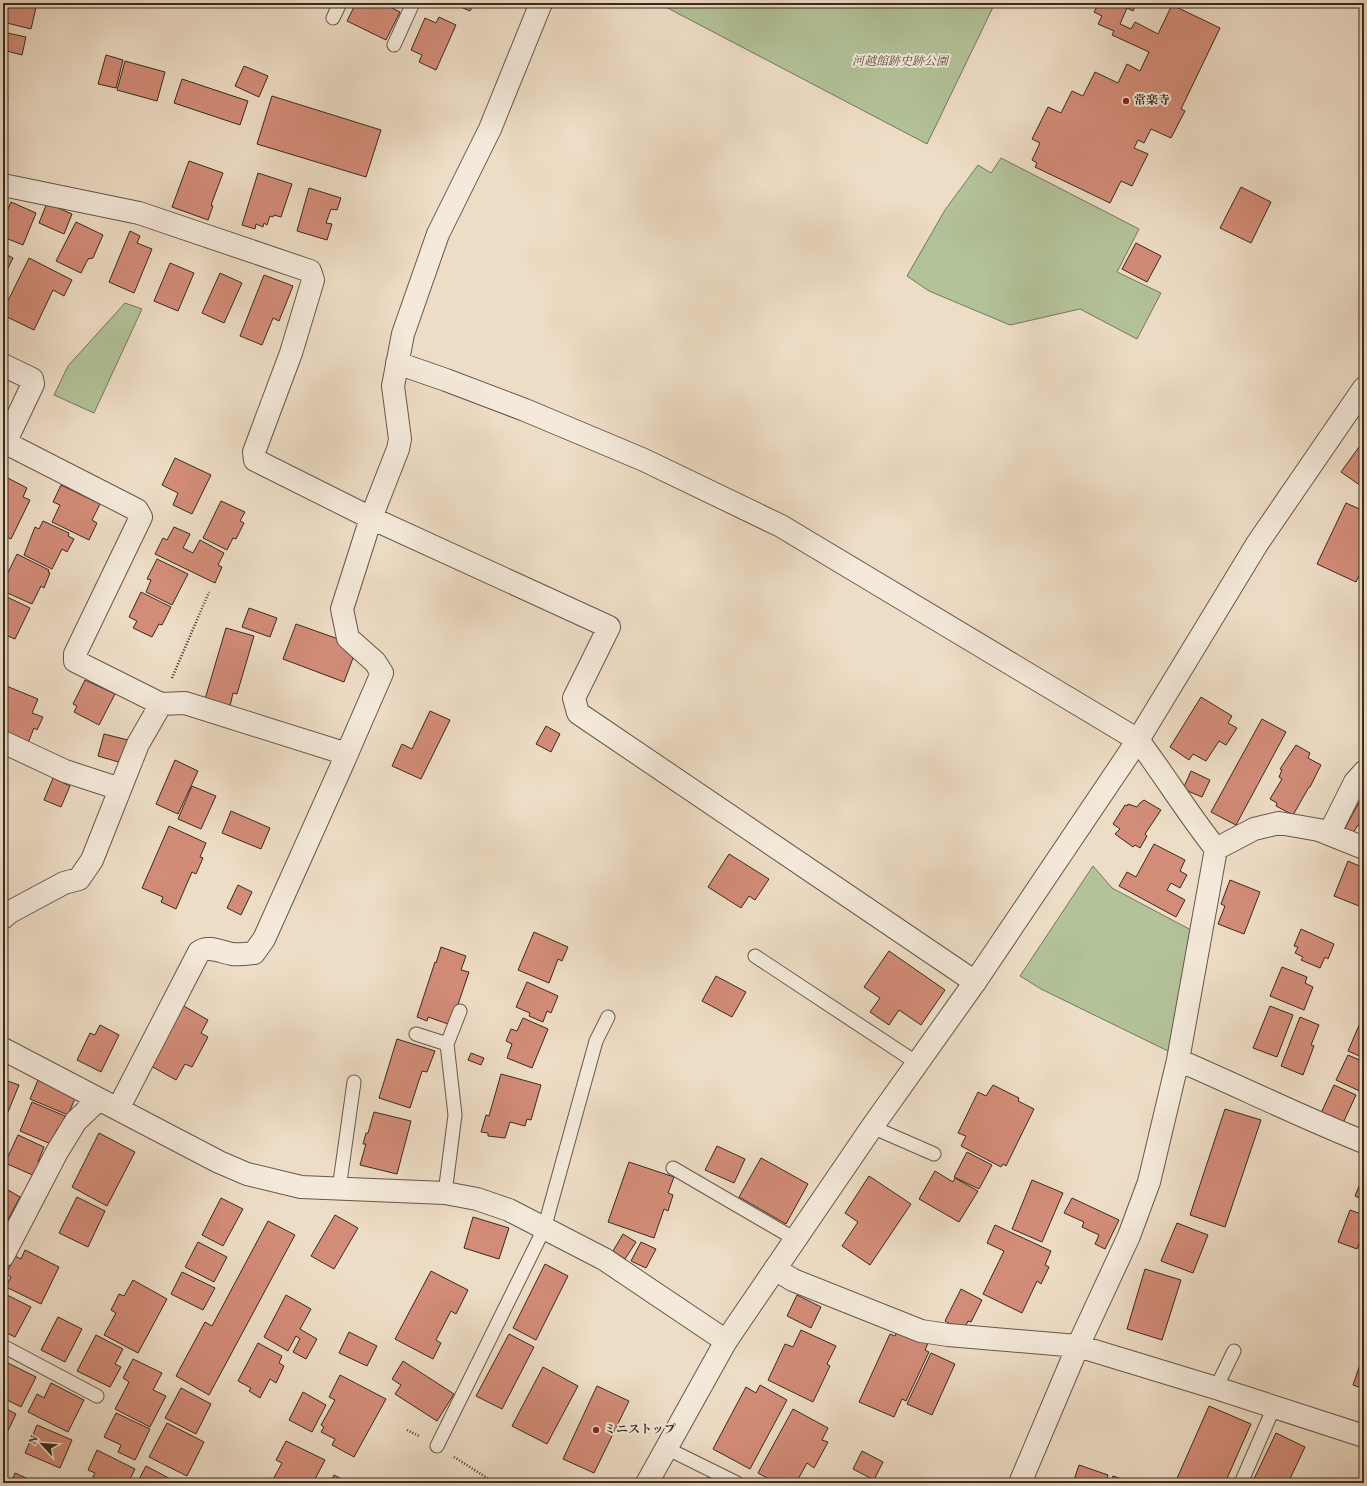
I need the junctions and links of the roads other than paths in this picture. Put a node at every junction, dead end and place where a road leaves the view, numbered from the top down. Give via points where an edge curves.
1 (340, 3) edge
2 (413, 3) edge
3 (541, 3) edge
4 (333, 18) dead end
5 (394, 45) dead end
6 (3, 185) edge
7 (397, 363) junction
8 (3, 366) edge
9 (1364, 388) edge
10 (4, 445) edge
11 (371, 518) junction
12 (161, 704) junction
13 (1138, 740) junction
14 (3, 742) edge
15 (347, 754) junction
16 (1364, 772) edge
17 (120, 789) junction
18 (1329, 834) junction
19 (1364, 848) edge
20 (1216, 849) junction
21 (3, 918) edge
22 (755, 956) dead end
23 (975, 982) junction
24 (460, 1011) dead end
25 (608, 1017) dead end
26 (416, 1034) dead end
27 (446, 1044) junction
28 (3, 1049) edge
29 (1178, 1060) junction
30 (917, 1063) junction
31 (354, 1082) dead end
32 (109, 1104) junction
33 (872, 1126) junction
34 (1364, 1142) edge
35 (934, 1154) dead end
36 (673, 1168) dead end
37 (339, 1190) junction
38 (445, 1193) junction
39 (544, 1229) junction
40 (795, 1239) junction
41 (3, 1256) edge
42 (775, 1269) junction
43 (726, 1341) junction
44 (3, 1346) edge
45 (1078, 1346) junction
46 (1234, 1351) dead end
47 (1216, 1388) junction
48 (97, 1396) dead end
49 (1274, 1407) junction
50 (1364, 1436) edge
51 (437, 1446) dead end
52 (666, 1448) junction
53 (647, 1483) edge
54 (737, 1483) edge
55 (1020, 1483) edge
56 (1241, 1483) edge

1 - 4 lane
2 - 5 lane
3 - 7 street via 490,130 438,234 403,334
6 - 11 street via 139,213 310,271 313,280 311,287 291,353 254,452 255,460
7 - 11 street via 393,386 400,439
7 - 13 street via 525,410 644,460 781,526
8 - 10 street via 32,379 33,384
9 - 13 street via 1257,544
10 - 12 street via 137,510 141,517 75,654 75,661
11 - 15 street via 342,609 348,638 375,662 382,673
11 - 23 street via 609,627 574,698 578,713
12 - 15 street via 185,703
12 - 17 street via 138,744
13 - 20 street
13 - 23 street
14 - 17 street via 65,771
15 - 32 street via 264,939 254,953 249,954 232,954 209,948 198,952
16 - 18 street via 1355,782
17 - 21 street via 92,860 79,879 64,883
18 - 19 street
18 - 20 street via 1279,823 1254,829
20 - 29 street
22 - 30 lane
23 - 30 street
24 - 27 lane
25 - 39 lane via 596,1041
26 - 27 lane
27 - 38 lane via 455,1115
28 - 32 street
29 - 34 street via 1310,1121
29 - 45 street via 1149,1182 1129,1236
30 - 33 street
31 - 37 lane
32 - 37 street via 247,1174 301,1188
32 - 41 street via 76,1121
33 - 35 lane
33 - 40 street
36 - 40 lane
37 - 38 street
38 - 39 street via 477,1199 509,1210
39 - 43 street via 604,1259
39 - 51 lane
40 - 42 street
42 - 43 street
42 - 45 street via 793,1280 921,1331
43 - 52 street
44 - 48 lane
45 - 47 street
45 - 55 street
46 - 47 lane
47 - 49 street
49 - 50 street
49 - 56 lane
52 - 53 street
52 - 54 lane

